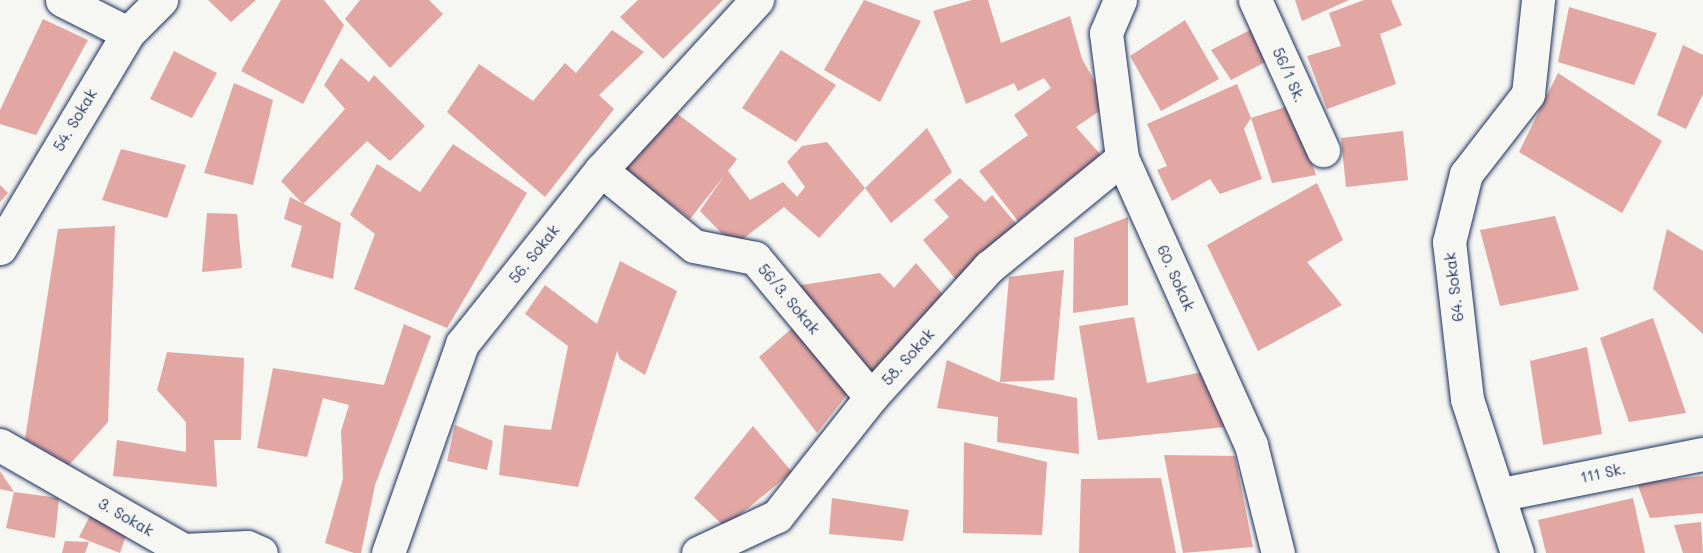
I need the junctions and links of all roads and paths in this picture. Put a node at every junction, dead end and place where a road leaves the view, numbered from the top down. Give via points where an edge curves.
1 (62, 0) edge
2 (161, 0) edge
3 (757, 0) edge
4 (1120, 0) edge
5 (1255, 0) edge
6 (1538, 0) edge
7 (129, 33) junction
8 (1323, 150) dead end
9 (1122, 158) junction
10 (601, 170) junction
11 (0, 248) edge
12 (871, 397) junction
13 (0, 445) edge
14 (1703, 454) edge
15 (1502, 494) junction
16 (181, 551) edge
17 (261, 553) edge
18 (388, 553) edge
19 (698, 553) edge
20 (1278, 553) edge
21 (1517, 553) edge

1 - 7 street
2 - 7 street, 54. Sokak
3 - 10 street, 56. Sokak
4 - 9 street, 60. Sokak via 1106,33
5 - 8 street, 56/1 Sk.
6 - 15 street, 64. Sokak via 1528,94 1466,174 1449,242 1467,399
7 - 11 street, 54. Sokak
9 - 12 street, 58. Sokak via 989,267
9 - 20 street, 60. Sokak via 1251,445
10 - 12 street, 56/3. Sokak via 694,246 756,258
10 - 18 street, 56. Sokak via 462,344
12 - 19 street, 58. Sokak via 777,516
13 - 16 street, 3. Sokak
14 - 15 street, 111 Sk.
15 - 21 street, 64. Sokak
16 - 17 street, 3. Sokak via 247,547

